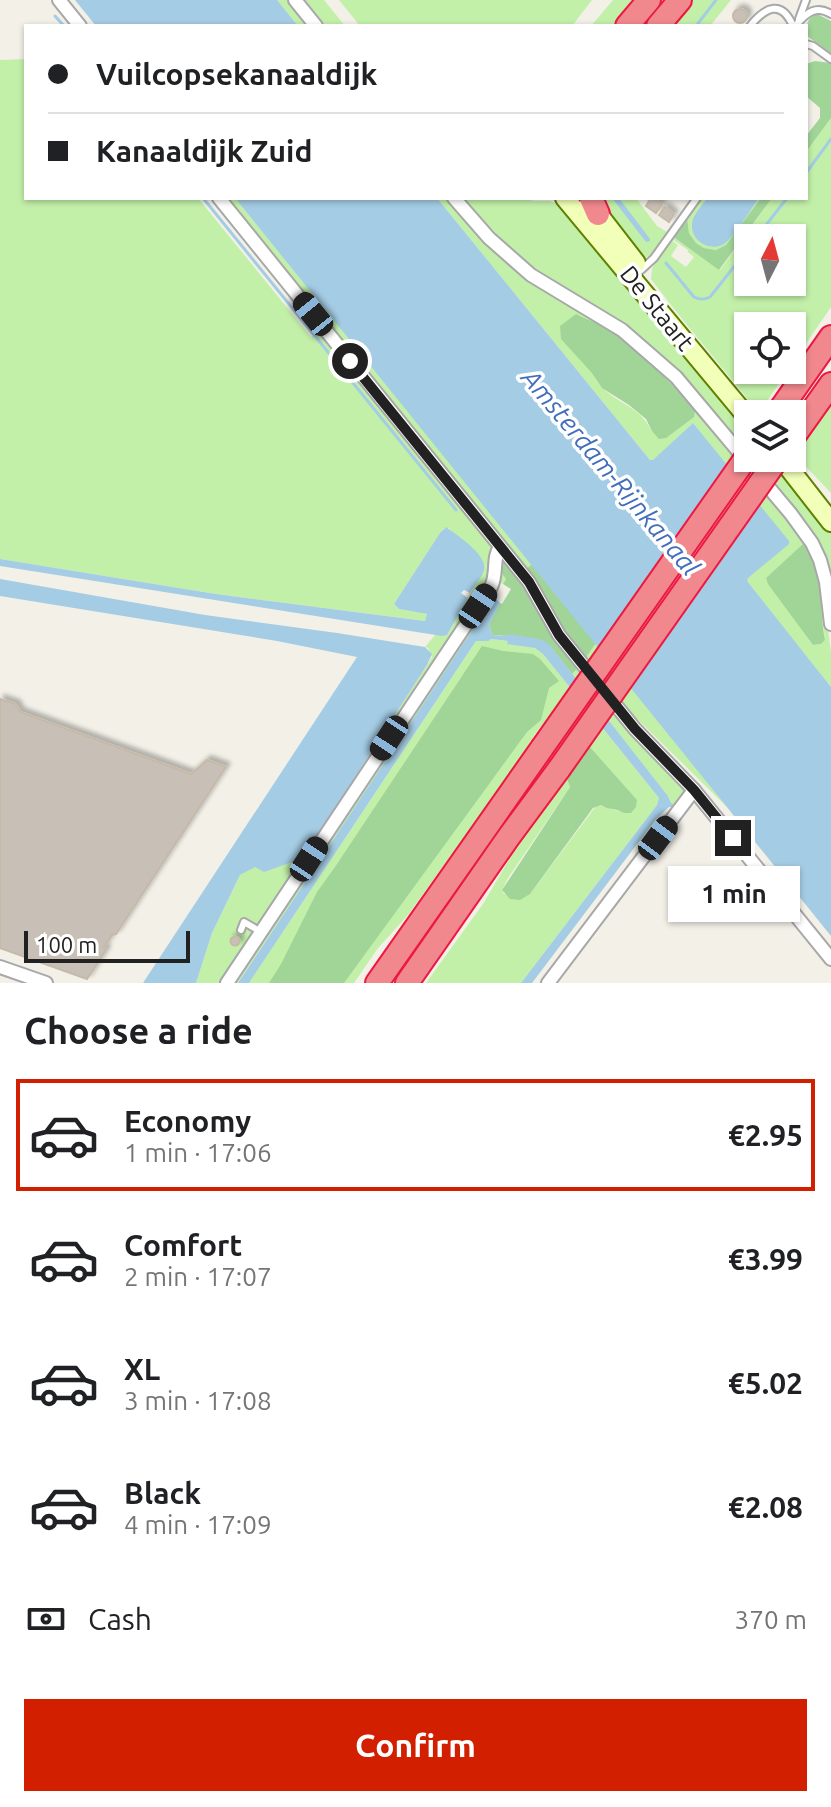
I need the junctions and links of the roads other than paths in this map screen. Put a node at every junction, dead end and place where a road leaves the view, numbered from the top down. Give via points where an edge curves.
1 (59, 0) edge
2 (295, 0) edge
3 (649, 0) edge
4 (680, 0) edge
5 (806, 0) edge
6 (831, 14) edge
7 (78, 24) edge
8 (314, 24) edge
9 (629, 24) edge
10 (660, 24) edge
11 (752, 24) edge
12 (795, 24) edge
13 (796, 24) edge
14 (797, 24) edge
15 (808, 45) edge
16 (831, 59) edge
17 (221, 200) edge
18 (456, 200) edge
19 (567, 200) edge
20 (696, 200) edge
21 (590, 203) edge
22 (641, 270) junction
23 (831, 337) edge
24 (831, 384) edge
25 (745, 400) edge
26 (786, 400) edge
27 (734, 401) edge
28 (806, 419) edge
29 (736, 472) edge
30 (769, 472) edge
31 (794, 472) edge
32 (803, 472) edge
33 (824, 500) edge
34 (831, 514) edge
35 (831, 522) edge
36 (500, 547) junction
37 (831, 624) edge
38 (694, 790) junction
39 (241, 930) dead end
40 (261, 932) junction
41 (831, 959) edge
42 (0, 967) edge
43 (46, 983) edge
44 (227, 983) edge
45 (377, 983) edge
46 (407, 983) edge
47 (548, 983) edge

1 - 7 street
2 - 8 street
3 - 9 highway
4 - 10 highway
5 - 13 lane
6 - 14 lane via 811,11
11 - 12 lane via 763,9 776,4
15 - 16 lane
17 - 36 street
18 - 37 street via 531,275 622,330 685,387 812,543 826,582
19 - 27 main road, De Staart
20 - 22 lane
21 - 22 main road, De Staart
22 - 25 main road, De Staart
23 - 26 highway
24 - 28 highway
29 - 45 highway, bridge
30 - 46 highway, bridge
31 - 33 main road
32 - 33 main road
33 - 34 main road
33 - 35 main road via 823,514
36 - 38 street via 529,582 559,635 635,729
36 - 40 street via 491,587
38 - 41 street
38 - 47 street
39 - 40 lane via 244,922
40 - 44 street
42 - 43 street

